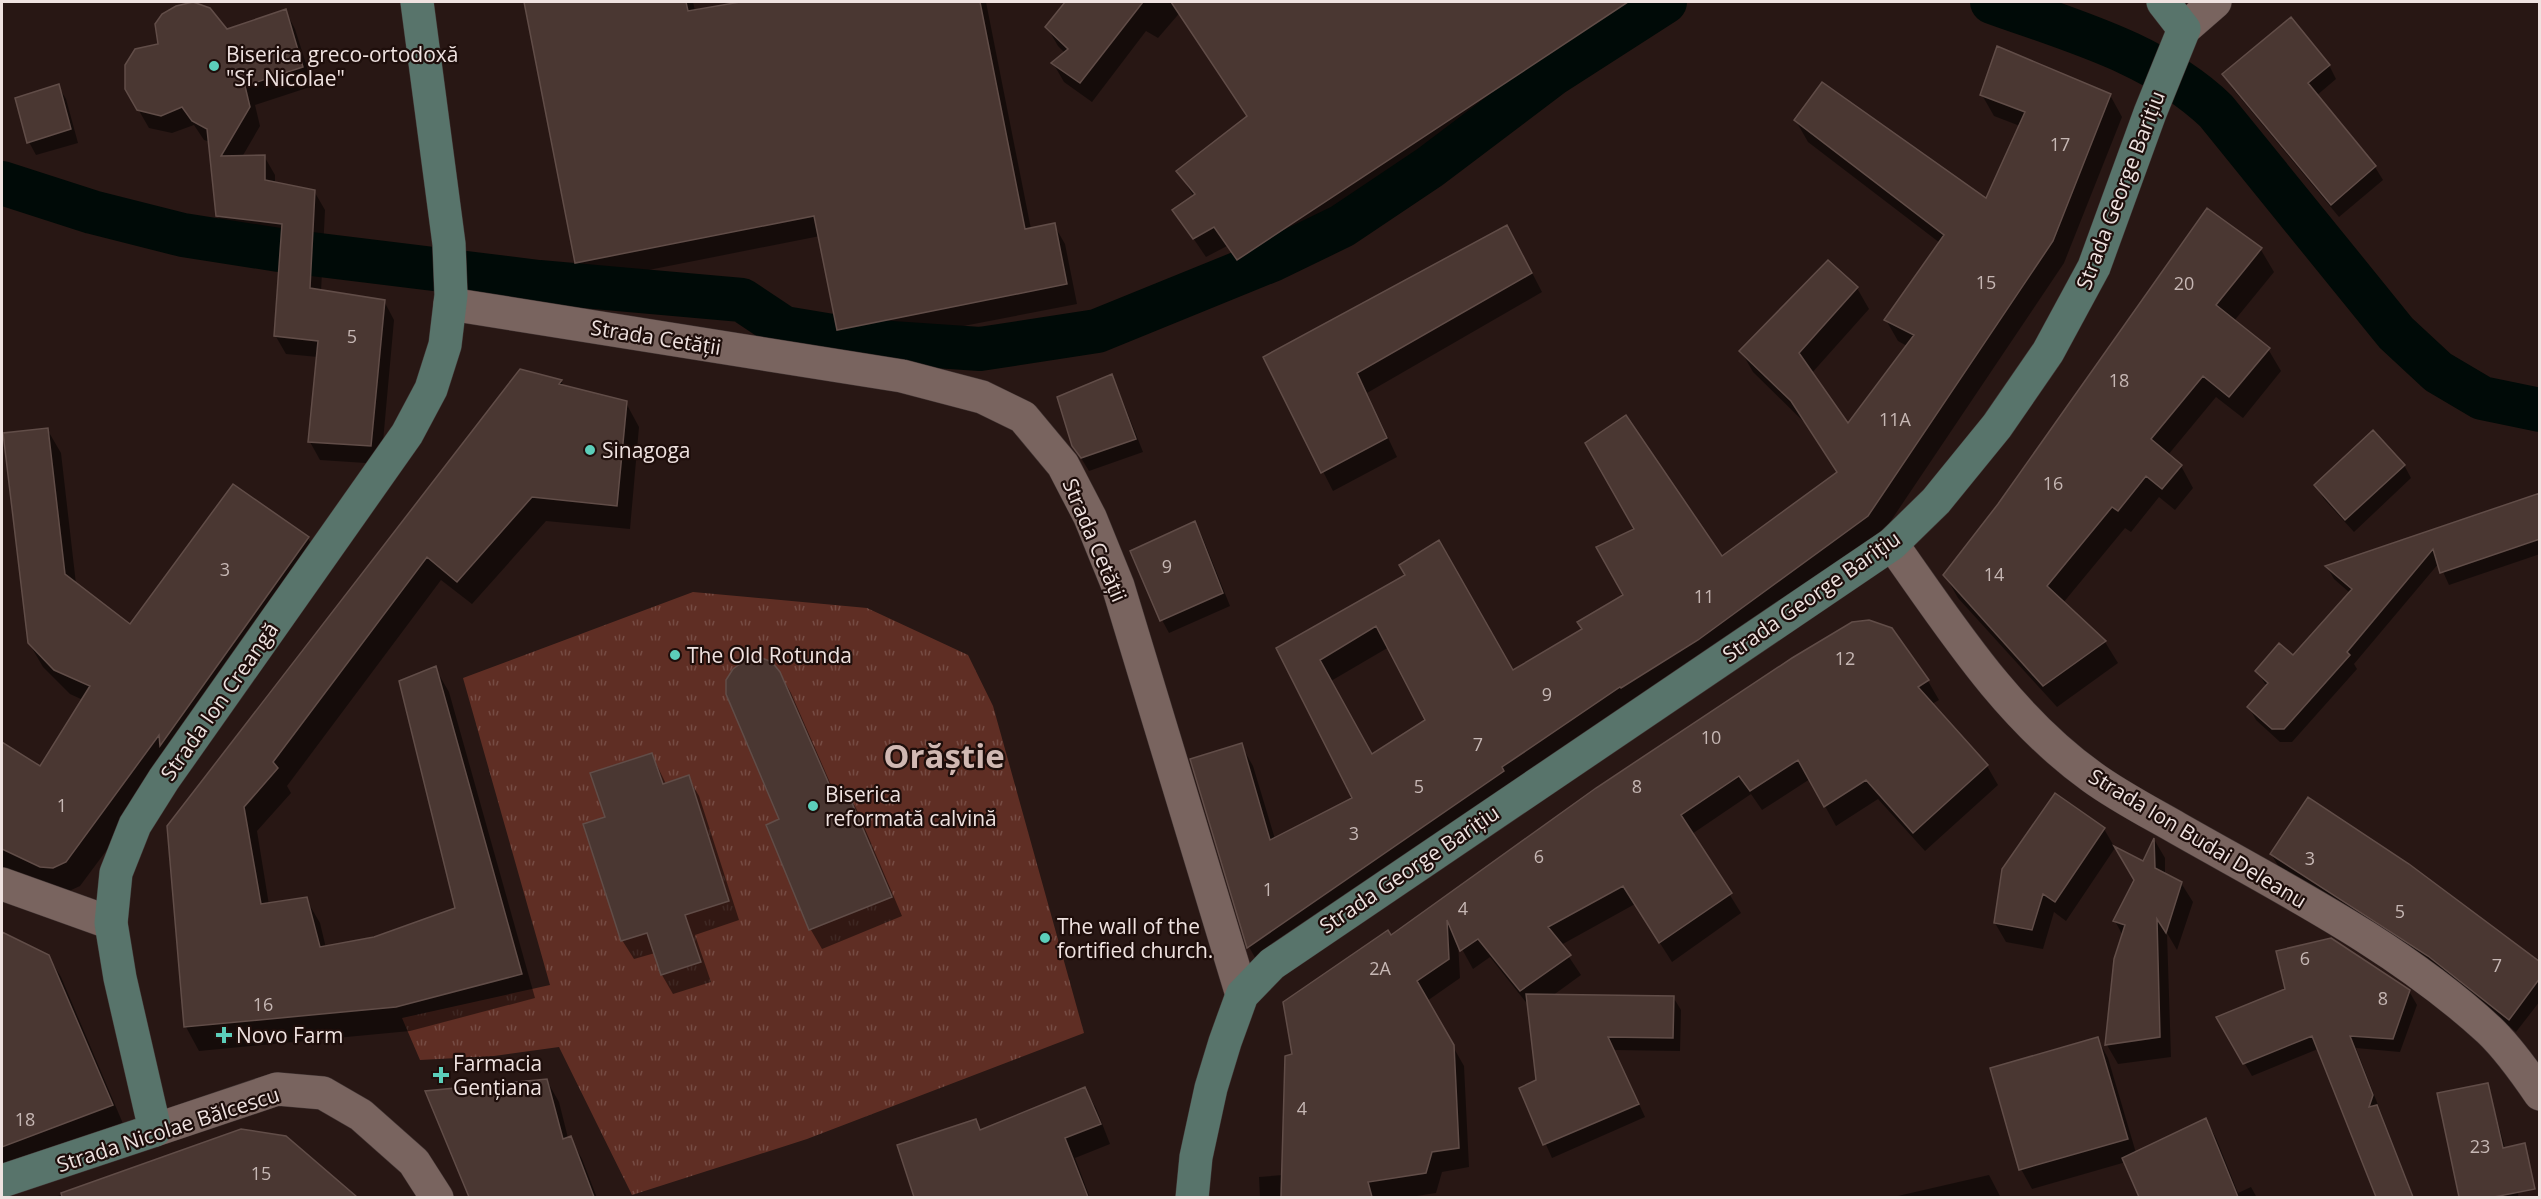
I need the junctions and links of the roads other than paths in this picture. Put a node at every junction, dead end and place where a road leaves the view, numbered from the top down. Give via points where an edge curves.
1 (417, 2) edge
2 (2163, 2) edge
3 (2215, 2) edge
4 (2184, 29) junction
5 (451, 300) junction
6 (1892, 544) junction
7 (2, 884) edge
8 (111, 923) junction
9 (1242, 995) junction
10 (2540, 1094) edge
11 (155, 1130) junction
12 (2, 1181) edge
13 (1187, 1196) edge
14 (437, 1197) edge

1 - 5 main road, Strada Ion Creangă via 449,244
2 - 4 main road
3 - 4 street
4 - 6 main road, Strada George Barițiu via 2094,267 2048,352 1997,426 1936,501
5 - 8 main road, Strada Ion Creangă via 445,345 430,389 406,434 135,825 116,873
5 - 9 street, Strada Cetății via 902,376 982,397 1023,417 1063,465 1090,517 1118,586
6 - 9 main road, Strada George Barițiu via 1299,943
6 - 10 street, Strada Ion Budai Deleanu via 1963,645 2008,701 2047,740 2091,777 2346,926 2435,986 2490,1031
7 - 8 street
8 - 11 main road, Strada Ion Creangă
9 - 13 main road via 1211,1088
11 - 12 main road, Strada Nicolae Bălcescu
11 - 14 street, Strada Nicolae Bălcescu via 277,1089 323,1093 361,1115 414,1161

